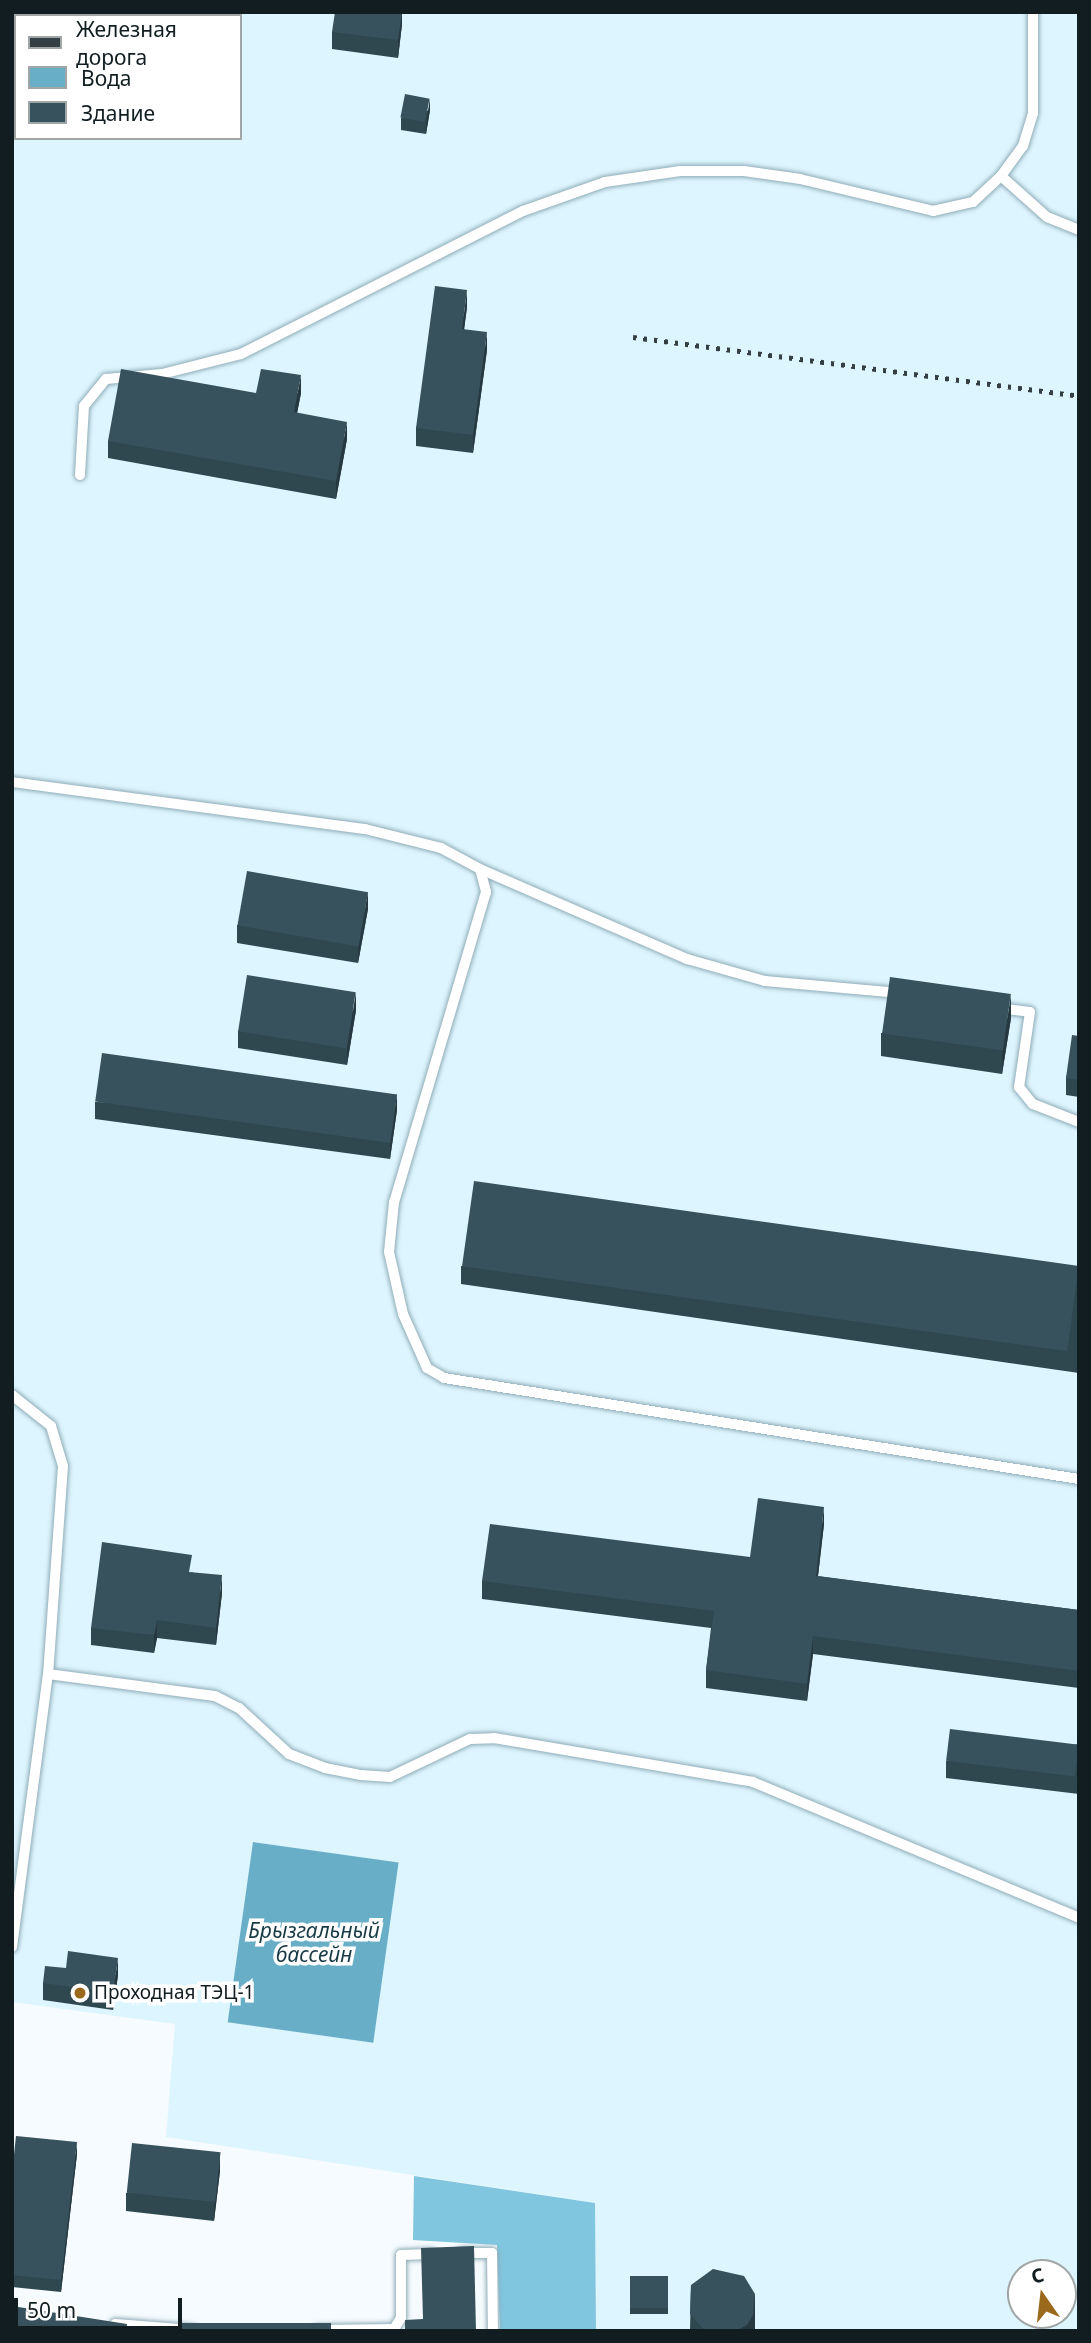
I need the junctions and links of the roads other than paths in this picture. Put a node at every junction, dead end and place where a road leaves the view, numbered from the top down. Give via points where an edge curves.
1 (1033, 12) edge
2 (1001, 176) junction
3 (1079, 230) edge
4 (80, 475) dead end
5 (12, 782) edge
6 (480, 869) junction
7 (915, 995) edge
8 (979, 1005) edge
9 (1079, 1122) edge
10 (12, 1395) edge
11 (1079, 1479) edge
12 (48, 1674) junction
13 (1079, 1918) edge
14 (12, 1947) edge
15 (453, 2253) edge
16 (440, 2254) edge
17 (102, 2322) edge
18 (154, 2330) edge
19 (207, 2330) edge
20 (299, 2330) edge
21 (365, 2330) edge
22 (493, 2331) edge

1 - 2 lane via 1033,113 1023,146
2 - 3 lane via 1047,217
2 - 4 lane via 973,202 933,211 800,179 744,171 680,171 605,182 523,211 241,354 162,374 106,379 84,406
5 - 6 lane via 365,829 441,848
6 - 7 lane via 687,959 765,981
6 - 11 lane via 486,892 483,904 394,1202 389,1252 403,1314 427,1368 444,1378
8 - 9 lane via 1030,1012 1019,1087 1033,1104
10 - 12 lane via 51,1426 63,1466
12 - 13 lane via 215,1696 239,1708 289,1754 361,1775 390,1777 470,1739 513,1739 753,1782
12 - 14 lane
15 - 22 lane via 492,2253
16 - 21 lane via 401,2255 401,2318 394,2329
17 - 18 lane
18 - 19 lane
20 - 21 lane

